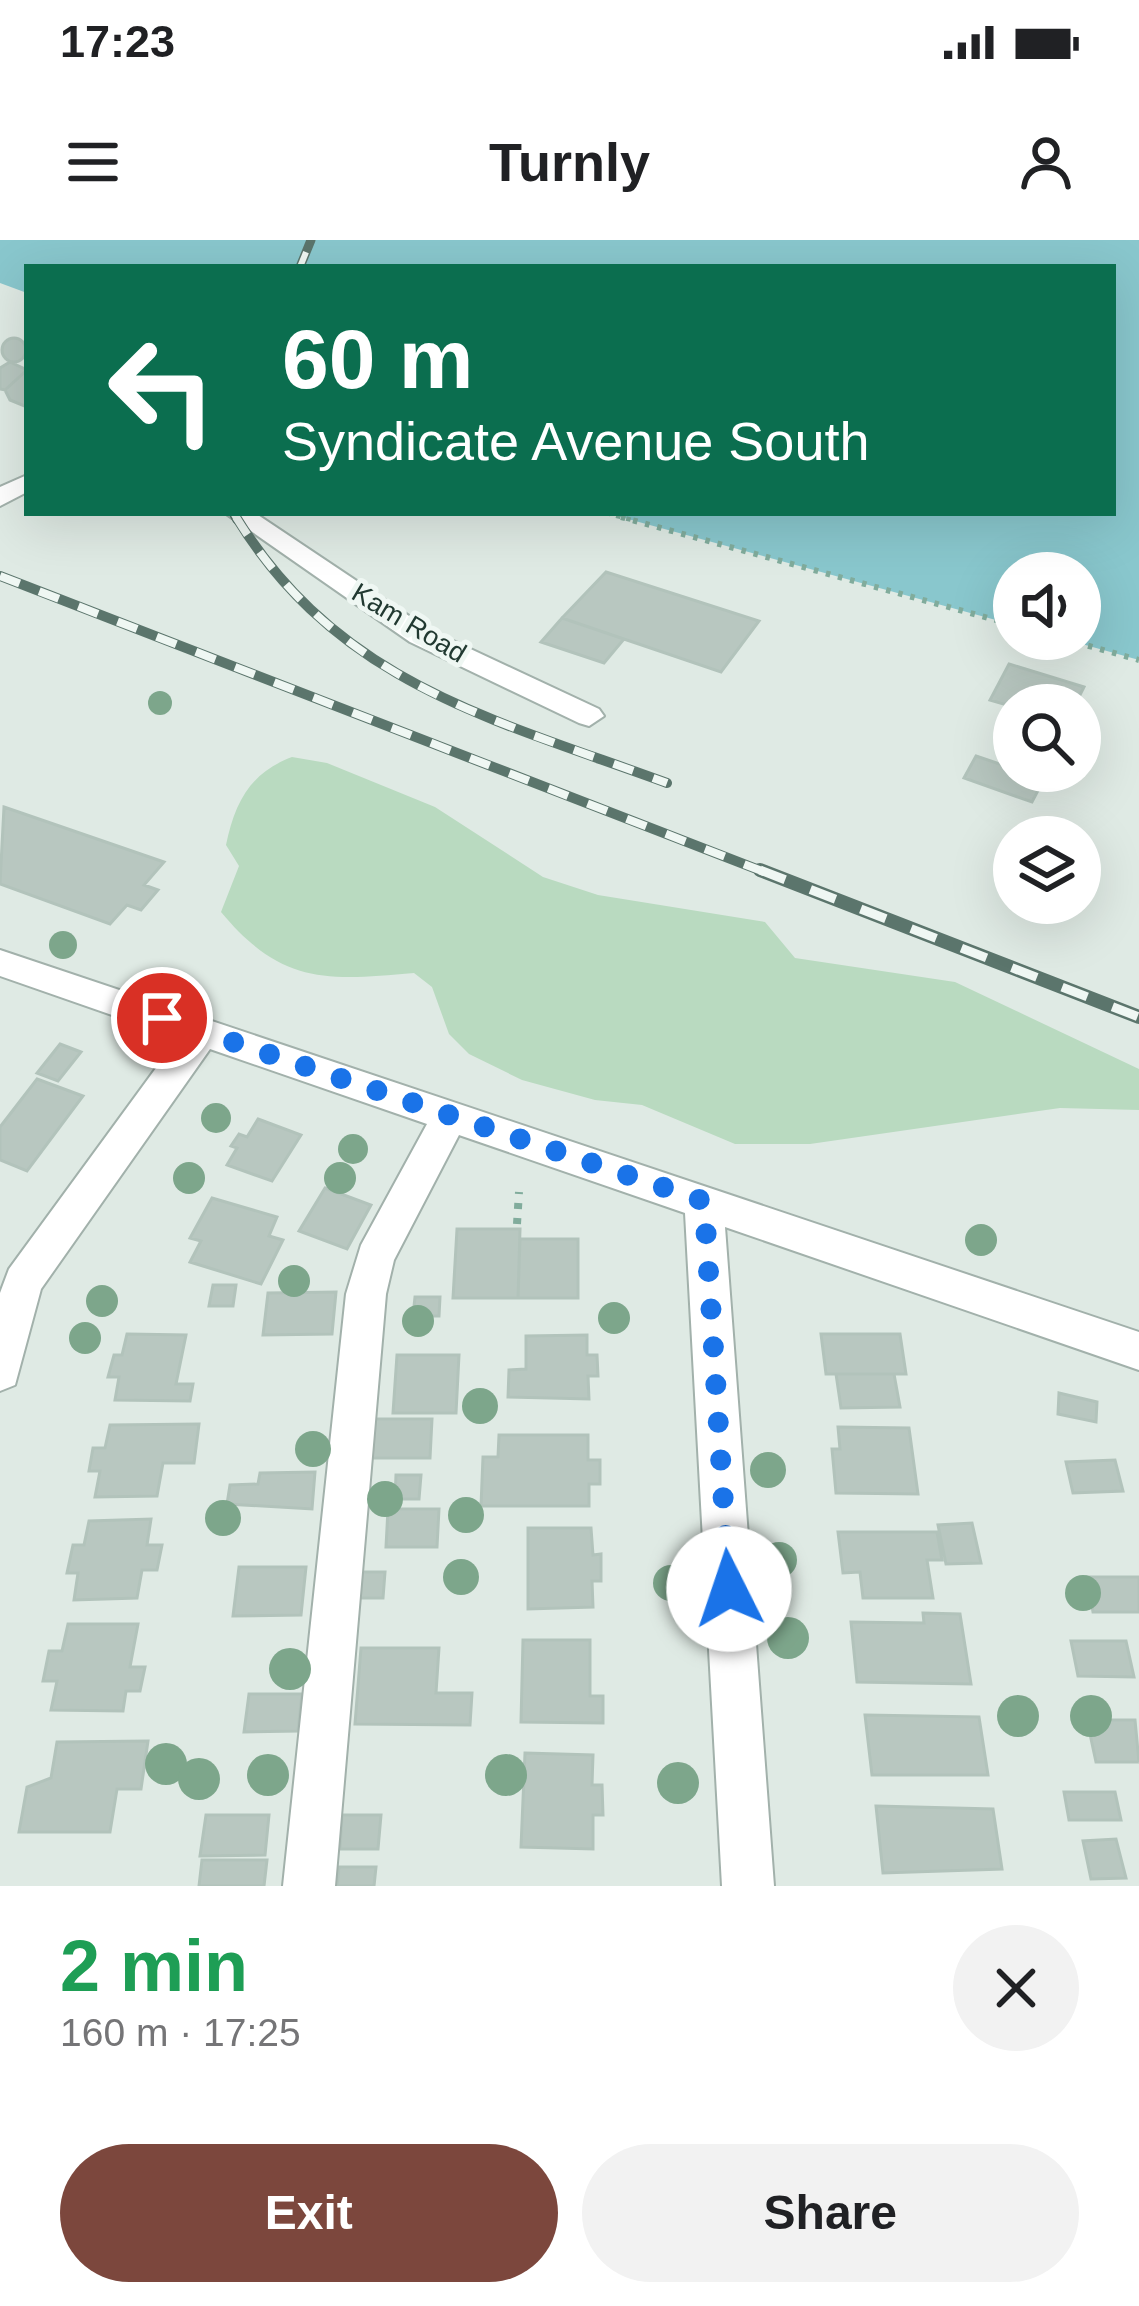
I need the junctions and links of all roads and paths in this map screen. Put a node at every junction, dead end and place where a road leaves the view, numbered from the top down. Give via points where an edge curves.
1 (242, 516) edge
2 (617, 516) edge
3 (993, 620) edge
4 (1101, 649) edge
5 (1139, 660) edge
6 (589, 716) dead end
7 (0, 963) edge
8 (202, 1033) junction
9 (450, 1115) junction
10 (519, 1192) dead end
11 (704, 1201) junction
12 (517, 1224) dead end
13 (12, 1277) edge
14 (2, 1352) edge
15 (1136, 1359) edge
16 (309, 1886) edge
17 (748, 1886) edge

1 - 6 street, Kam Road via 420,636
2 - 3 path
4 - 5 path
7 - 8 street
8 - 9 street
8 - 13 street
9 - 11 street
9 - 16 street via 375,1258 366,1294
10 - 12 path
11 - 15 street
11 - 17 street
13 - 14 street

